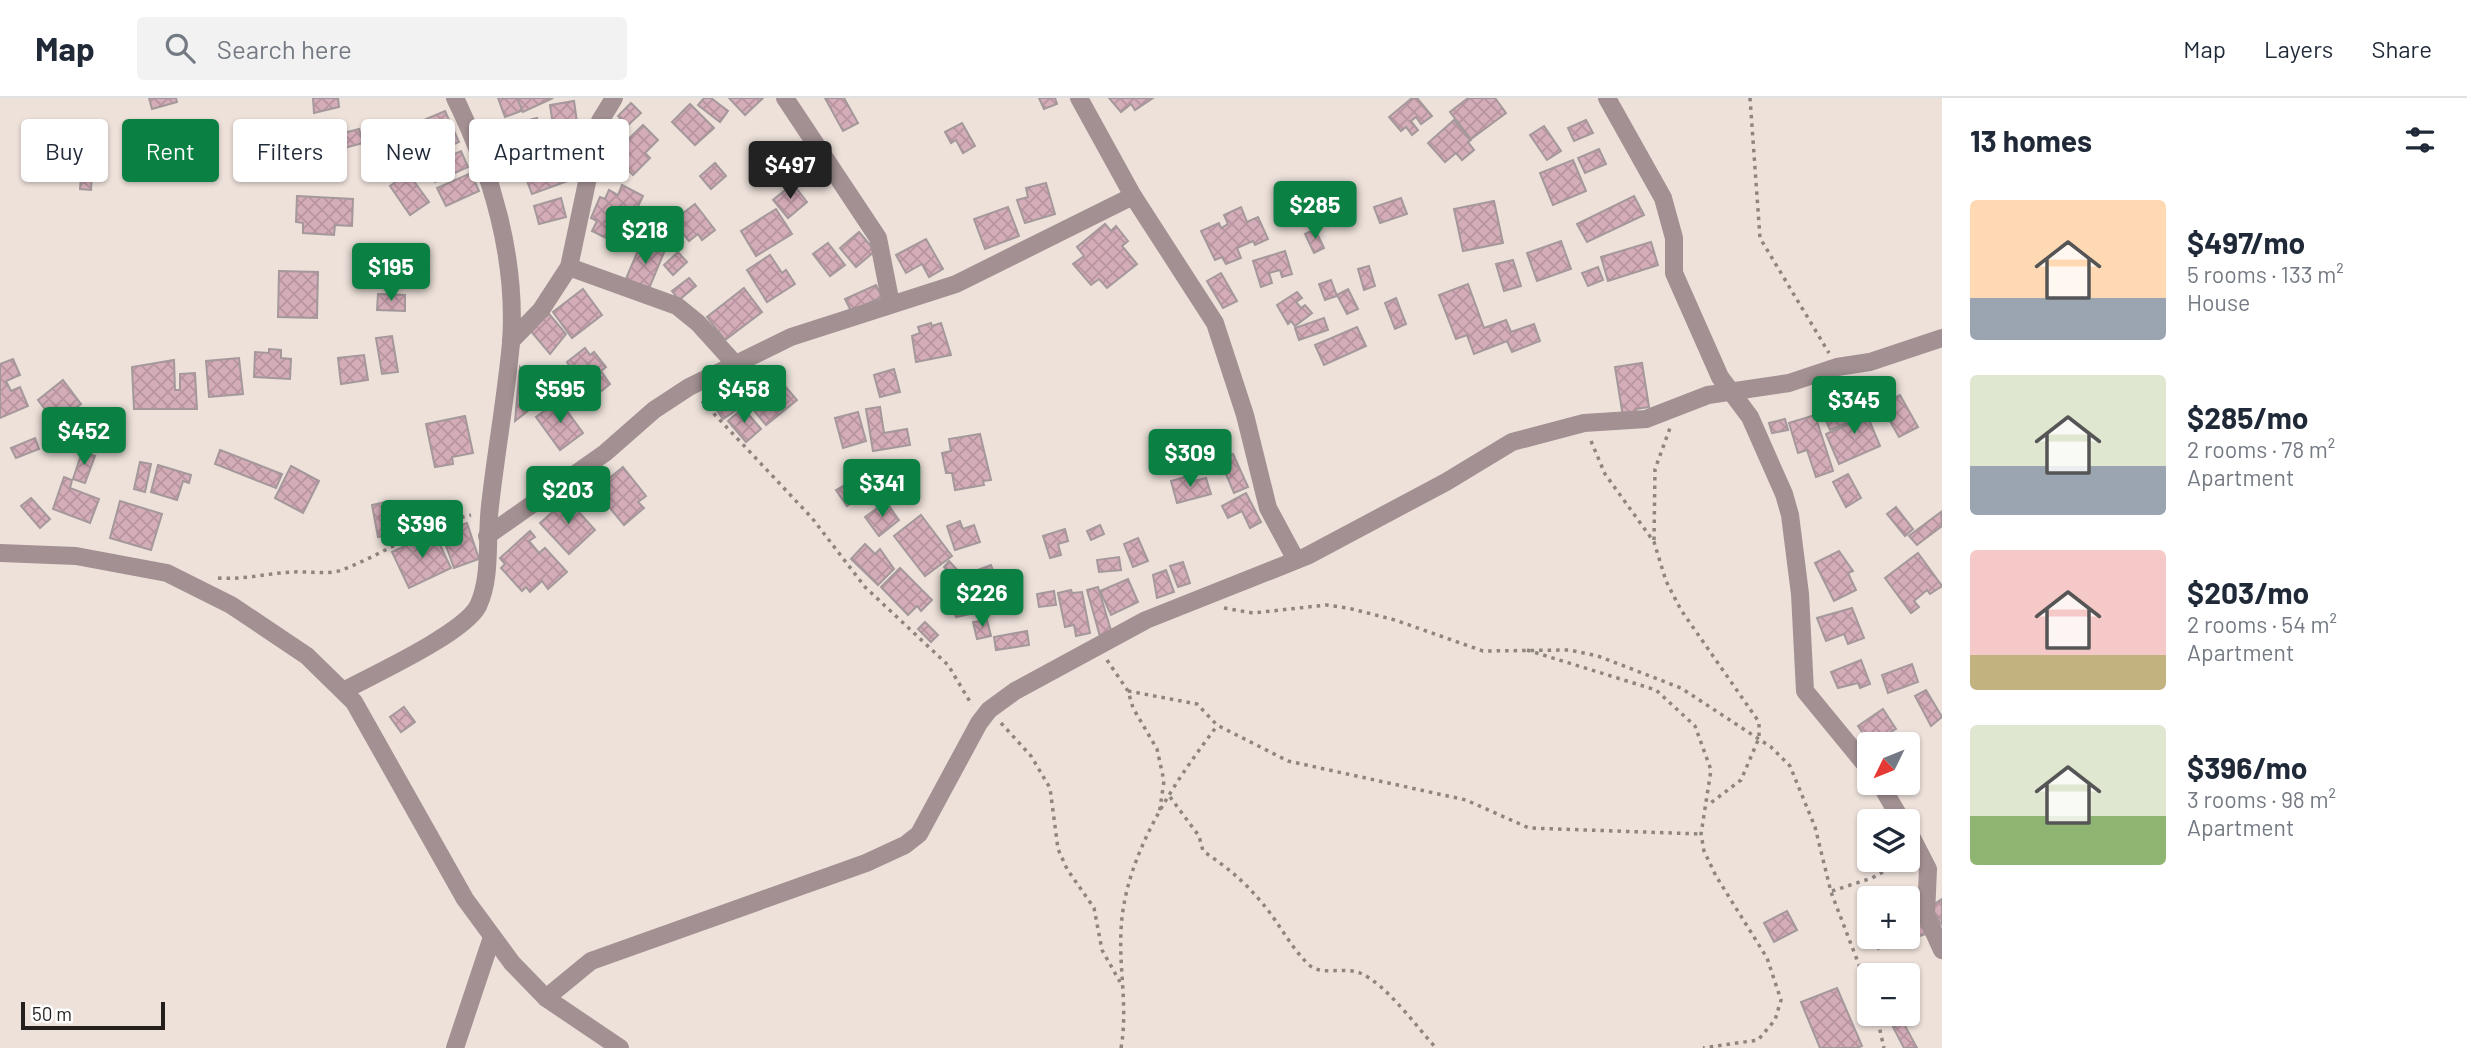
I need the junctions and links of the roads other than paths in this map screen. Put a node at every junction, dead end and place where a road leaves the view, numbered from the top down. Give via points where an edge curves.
1 (455, 98) edge
2 (614, 98) edge
3 (785, 98) edge
4 (1079, 98) edge
5 (1608, 98) edge
6 (1133, 196) junction
7 (569, 267) junction
8 (891, 304) junction
9 (1942, 338) edge
10 (511, 341) junction
11 (736, 365) junction
12 (1730, 391) junction
13 (487, 536) junction
14 (0, 553) edge
15 (1296, 561) junction
16 (345, 690) junction
17 (1857, 754) edge
18 (1920, 853) edge
19 (492, 937) junction
20 (1942, 950) edge
21 (546, 998) junction
22 (455, 1048) edge
23 (620, 1048) edge

1 - 10 street via 491,188 505,238
2 - 7 street via 600,121
3 - 8 street via 878,238
4 - 6 street
5 - 12 street via 1662,198 1674,238 1674,273
6 - 8 street via 956,284
6 - 15 street via 1215,323 1245,415 1268,508
7 - 10 street via 541,310
7 - 11 street via 677,306
8 - 11 street via 791,337
9 - 12 street via 1870,362 1761,389
10 - 13 street
11 - 13 street via 688,387 654,410 606,453
12 - 15 street via 1646,419 1584,423 1512,442
12 - 17 street via 1765,447 1790,515 1805,691
13 - 16 street via 480,601 461,625
14 - 16 street via 76,556 167,573 231,605 307,656
15 - 21 street via 1146,620 1014,691 984,716 930,820 913,841 866,863 591,961
16 - 19 street via 465,899
18 - 20 street via 1928,869 1926,915
19 - 21 street
19 - 22 street
21 - 23 street

